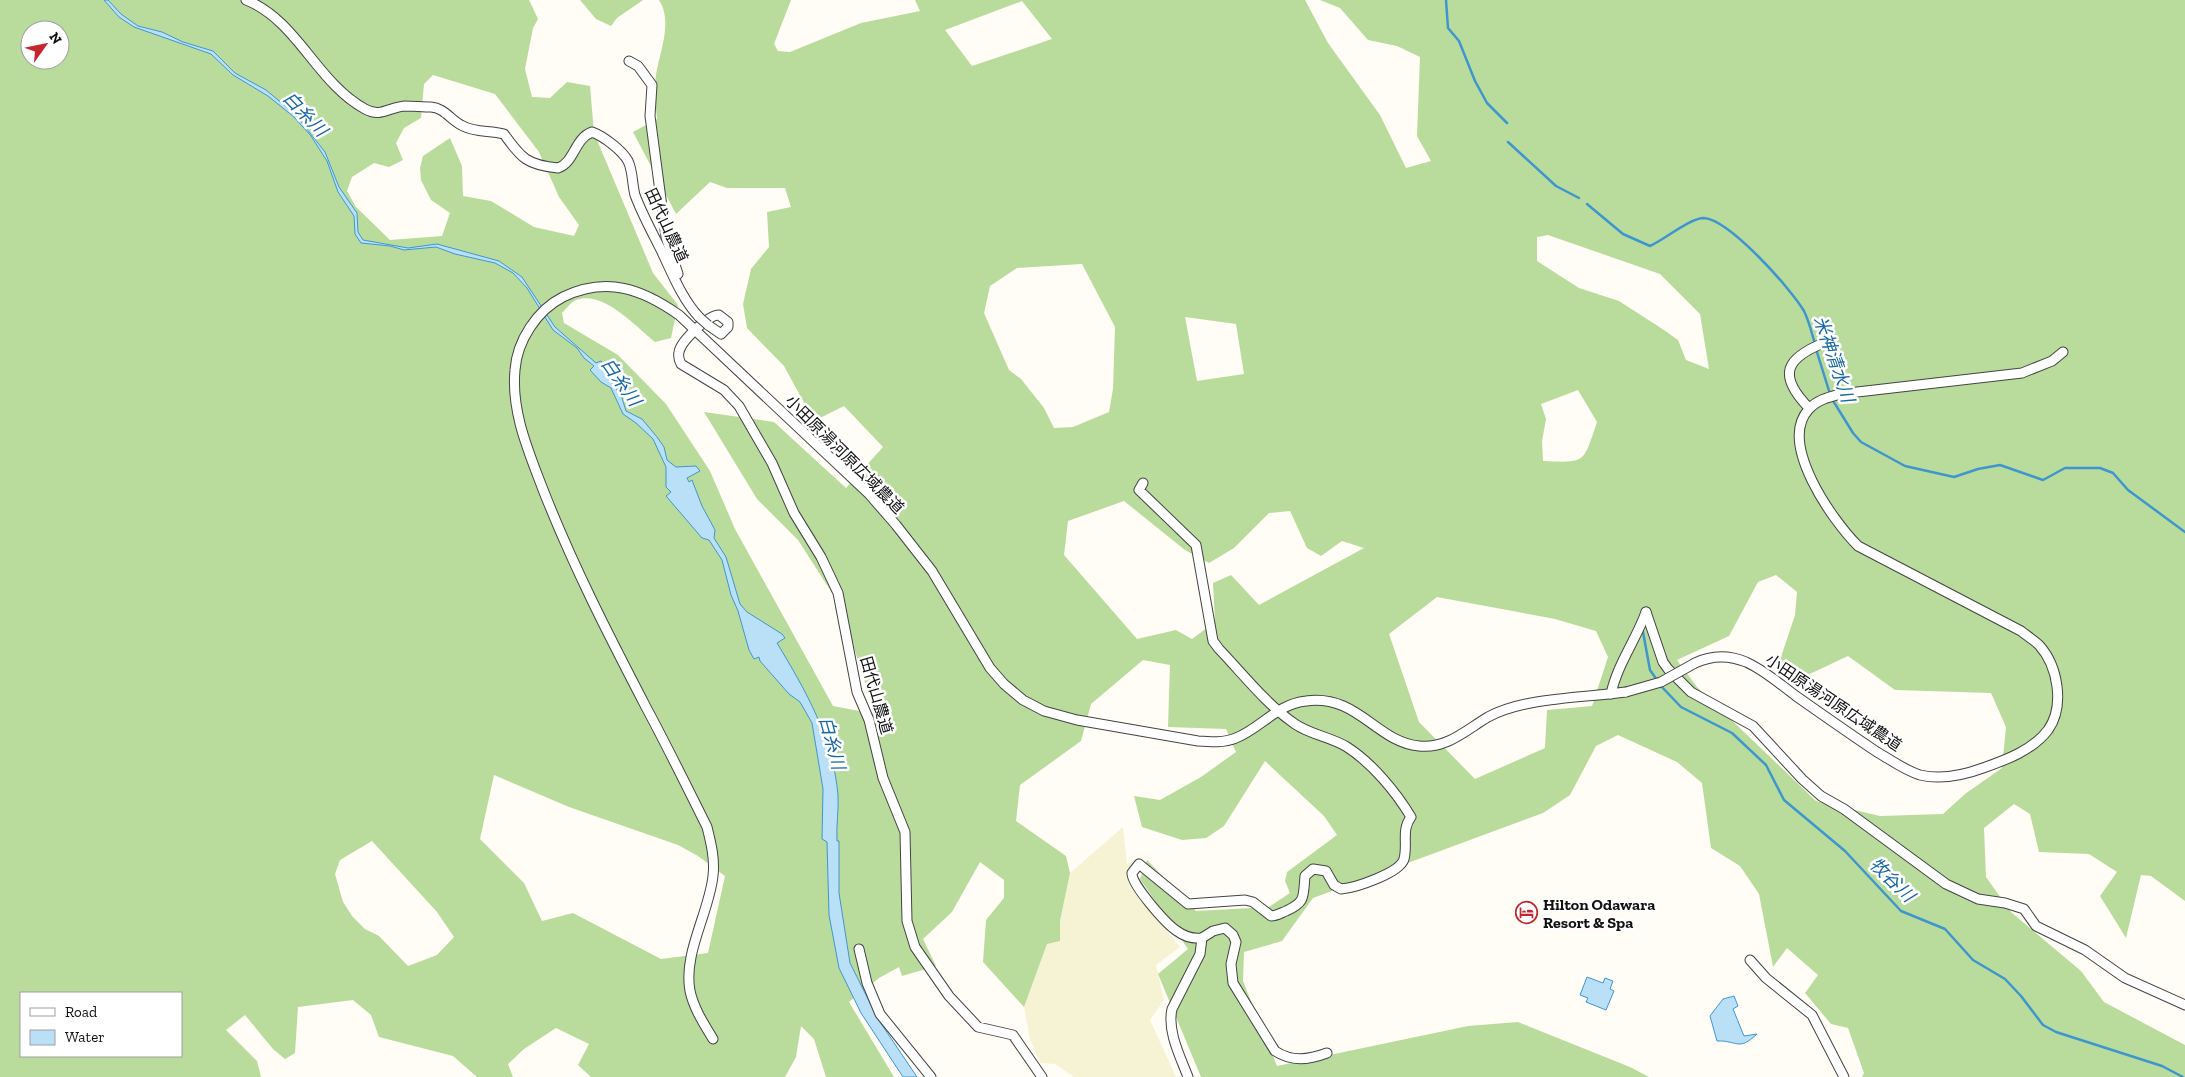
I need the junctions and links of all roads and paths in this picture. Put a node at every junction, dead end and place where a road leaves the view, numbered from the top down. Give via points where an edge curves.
1 (246, 0) edge
2 (629, 61) dead end
3 (681, 291) junction
4 (696, 330) junction
5 (1824, 343) dead end
6 (2063, 352) dead end
7 (1809, 408) junction
8 (1142, 483) dead end
9 (1611, 694) junction
10 (1278, 711) junction
11 (1202, 938) junction
12 (859, 949) dead end
13 (1750, 960) dead end
14 (2185, 1005) edge
15 (713, 1039) dead end
16 (1326, 1053) dead end
17 (931, 1077) edge
18 (1042, 1077) edge
19 (1188, 1077) edge
20 (1844, 1077) edge

1 - 3 street, 田代山農道 via 275,17 334,86 371,112 385,113 403,106 439,108 470,130 504,134 519,156 558,168 567,162 581,138 592,132 598,134 628,162 635,194
2 - 3 street via 638,66 652,85 650,116 666,237 682,283
3 - 4 street, 田代山農道, bridge via 691,308 699,317 708,325 721,334 728,327 724,318 713,315
4 - 10 street, 小田原湯河原広域農道 via 869,494 896,524 932,571 990,668 1023,700 1044,711 1077,720 1217,742 1234,739 1250,731
4 - 15 street, 小田原湯河原広域農道 via 658,300 636,290 603,286 587,288 561,299 544,311 526,334 514,370 523,438 566,549 707,827 714,874 694,949 690,989 694,1005
4 - 18 street, 田代山農道 via 679,351 681,364 724,390 739,406 838,593 857,692 869,720 883,778 904,832 907,921 915,947 969,1019 987,1031 1013,1035
5 - 7 street via 1802,353 1789,368 1789,380
6 - 7 street via 2052,361 2022,373 1852,393 1826,398
7 - 9 street, 小田原湯河原広域農道, bridge via 1800,426 1802,451 1824,503 1842,530 1858,546 1881,560 2021,631 2039,645 2056,675 2056,702 2049,729 2032,745 1997,763 1953,776 1935,777 1902,768 1757,667 1733,658 1712,657 1661,682
8 - 10 street via 1139,490 1196,545 1213,641
9 - 10 street, 小田原湯河原広域農道 via 1520,705 1488,717 1452,740 1420,747 1395,738 1349,708 1333,702 1304,701
9 - 14 street via 1646,612 1668,670 1691,692 1753,726 1821,796 1844,809 1946,884 1978,899 2024,909 2036,926 2076,945 2125,978
10 - 11 street via 1310,733 1346,746 1396,793 1411,817 1405,828 1404,860 1388,874 1346,889 1334,885 1326,872 1313,869 1305,876 1300,904 1271,916 1245,900 1188,904 1139,864 1131,878 1134,883 1175,930 1192,939
11 - 16 street via 1225,928 1232,935 1236,942 1231,964 1233,983 1276,1051 1284,1057 1298,1060
11 - 19 street via 1200,954 1174,1002 1171,1016 1176,1046
12 - 17 street via 867,982 880,1014
13 - 20 street via 1766,978 1812,1015

